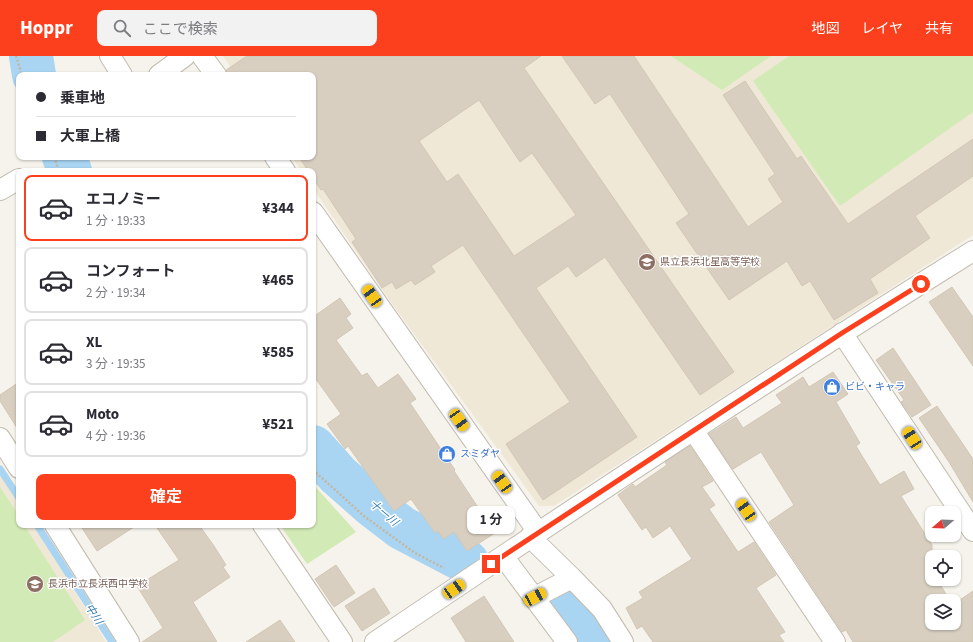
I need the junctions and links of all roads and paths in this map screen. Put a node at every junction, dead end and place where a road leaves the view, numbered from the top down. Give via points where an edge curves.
1 (16, 56) edge
2 (110, 56) edge
3 (185, 56) edge
4 (202, 56) edge
5 (21, 72) edge
6 (120, 72) edge
7 (162, 72) edge
8 (214, 72) edge
9 (16, 181) edge
10 (0, 190) edge
11 (316, 217) edge
12 (973, 251) edge
13 (842, 333) junction
14 (693, 430) junction
15 (0, 438) edge
16 (16, 463) edge
17 (316, 473) edge
18 (57, 528) edge
19 (265, 528) edge
20 (973, 530) edge
21 (529, 538) junction
22 (503, 556) junction
23 (473, 576) junction
24 (568, 580) junction
25 (535, 597) junction
26 (129, 642) edge
27 (342, 642) edge
28 (375, 642) edge
29 (567, 642) edge
30 (623, 642) edge
31 (835, 642) edge

1 - 5 path
2 - 6 street
3 - 7 street
4 - 8 street
9 - 10 street
11 - 21 street
12 - 13 street
13 - 14 street
13 - 20 street
14 - 21 street
14 - 31 street
15 - 16 street
17 - 23 path via 364,516 415,554
18 - 26 street
19 - 27 street
21 - 22 street
21 - 24 street
22 - 23 street
22 - 25 street
23 - 28 street
24 - 25 street
24 - 30 street via 602,610
25 - 29 street

